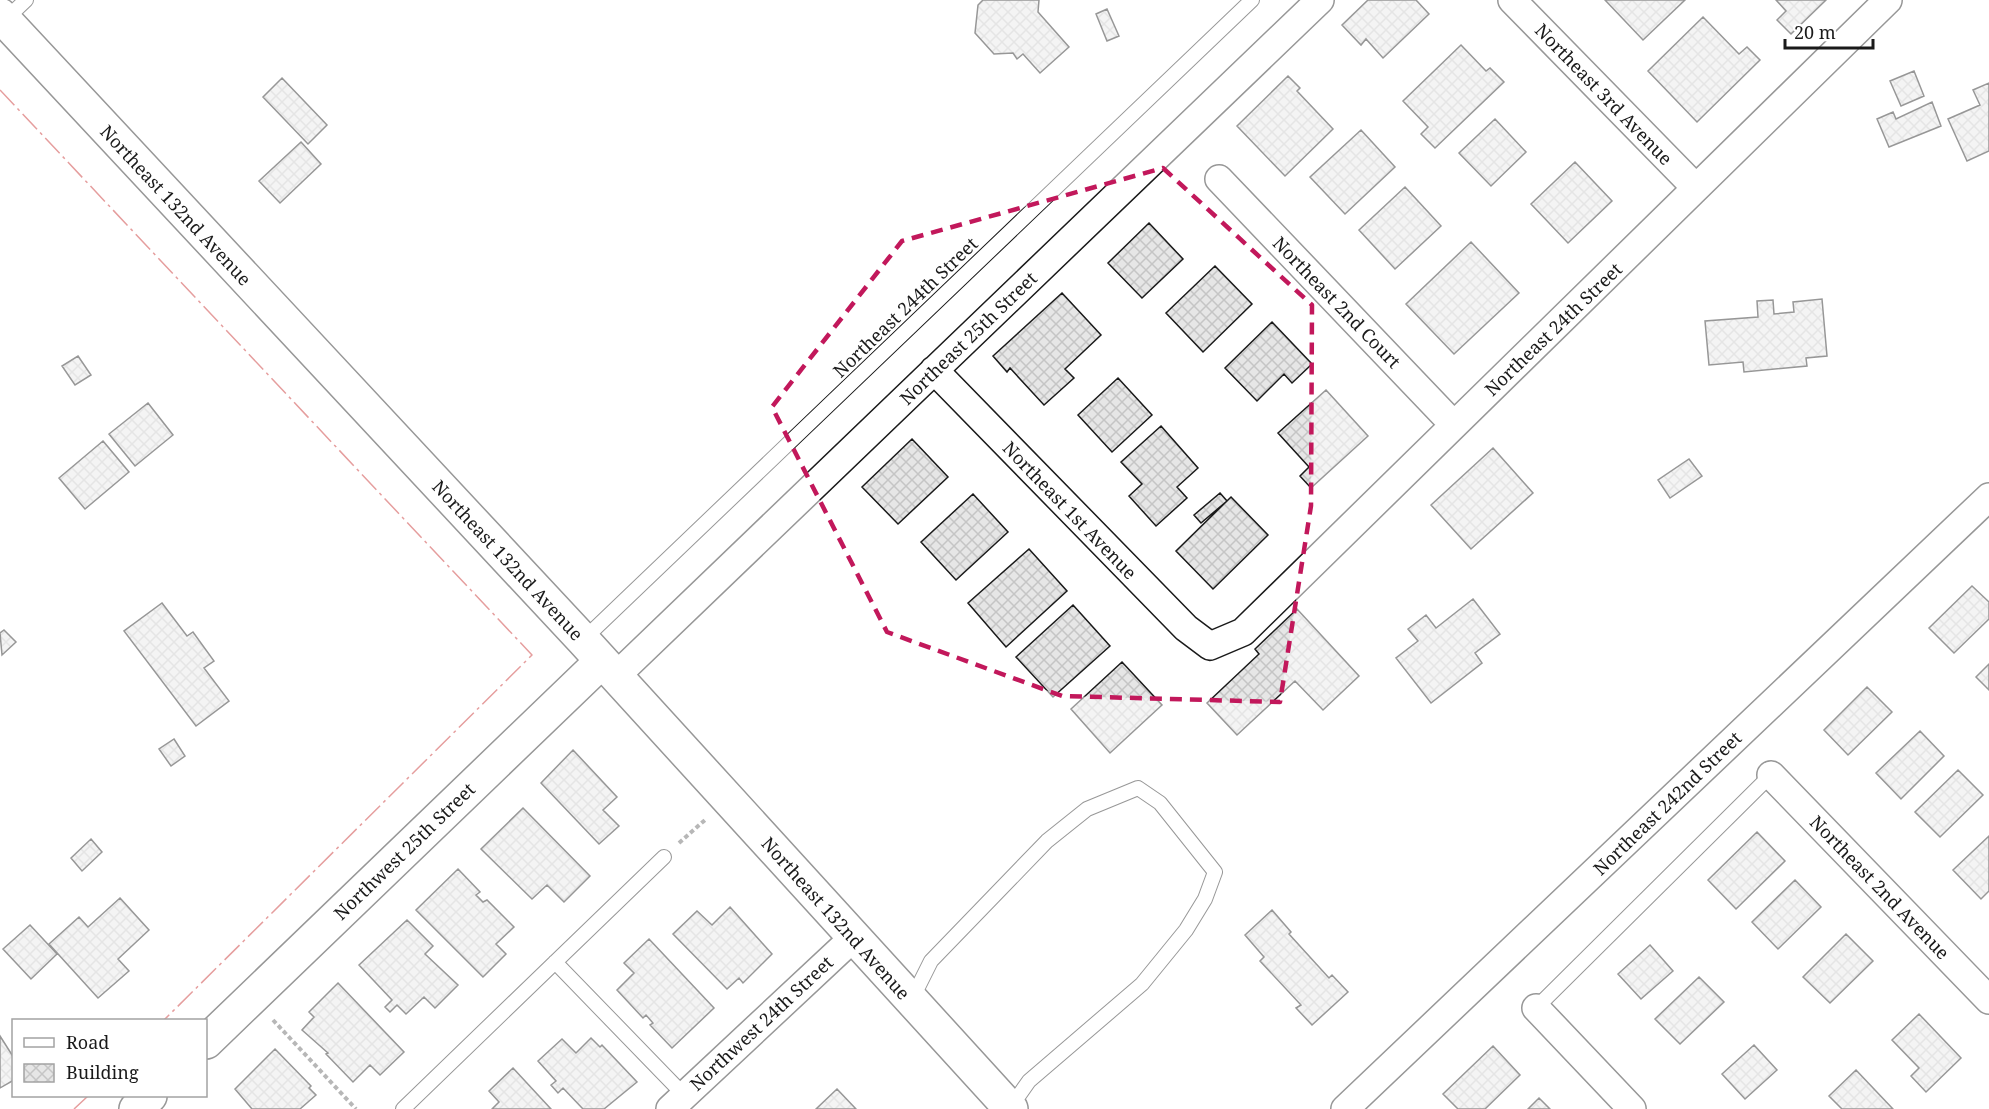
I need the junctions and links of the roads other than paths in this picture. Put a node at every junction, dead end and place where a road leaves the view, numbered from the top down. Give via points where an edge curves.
1 (1252, 0) edge
2 (1320, 0) edge
3 (1512, 0) edge
4 (1888, 0) edge
5 (10, 12) edge
6 (1219, 179) dead end
7 (1696, 188) junction
8 (934, 370) junction
9 (1454, 425) junction
10 (1989, 497) edge
11 (1210, 646) joint
12 (600, 659) junction
13 (1771, 775) joint
14 (664, 857) road end
15 (853, 938) junction
16 (555, 962) junction
17 (1989, 1000) edge
18 (911, 1001) junction
19 (1536, 1008) joint
20 (207, 1041) edge
21 (148, 1097) edge
22 (677, 1102) edge
23 (1011, 1108) edge
24 (136, 1109) edge
25 (403, 1109) edge
26 (1345, 1109) edge
27 (1632, 1109) edge

1 - 12 lane, Northeast 244th Street
2 - 8 street, Northeast 25th Street
3 - 7 street, Northeast 3rd Avenue
4 - 7 street, Northeast 24th Street
5 - 12 street, Northeast 132nd Avenue
6 - 9 street, Northeast 2nd Court
7 - 9 street, Northeast 24th Street
8 - 11 street, Northeast 1st Avenue via 1186,628
8 - 12 street, Northeast 25th Street
9 - 11 street, Northeast 24th Street via 1243,632
10 - 26 street, Northeast 242nd Street
12 - 15 street, Northeast 132nd Avenue
12 - 20 street, Northwest 25th Street
13 - 17 street, Northeast 2nd Avenue
13 - 19 lane
14 - 16 lane
15 - 18 street, Northeast 132nd Avenue
15 - 22 street, Northwest 24th Street
16 - 22 lane
16 - 25 lane
18 - 23 street, Northeast 132nd Avenue
18 - 23 lane via 931,961 1047,841 1087,809 1138,788 1160,803 1215,872 1204,899 1186,930 1142,984 1029,1081
19 - 27 street
21 - 24 street

